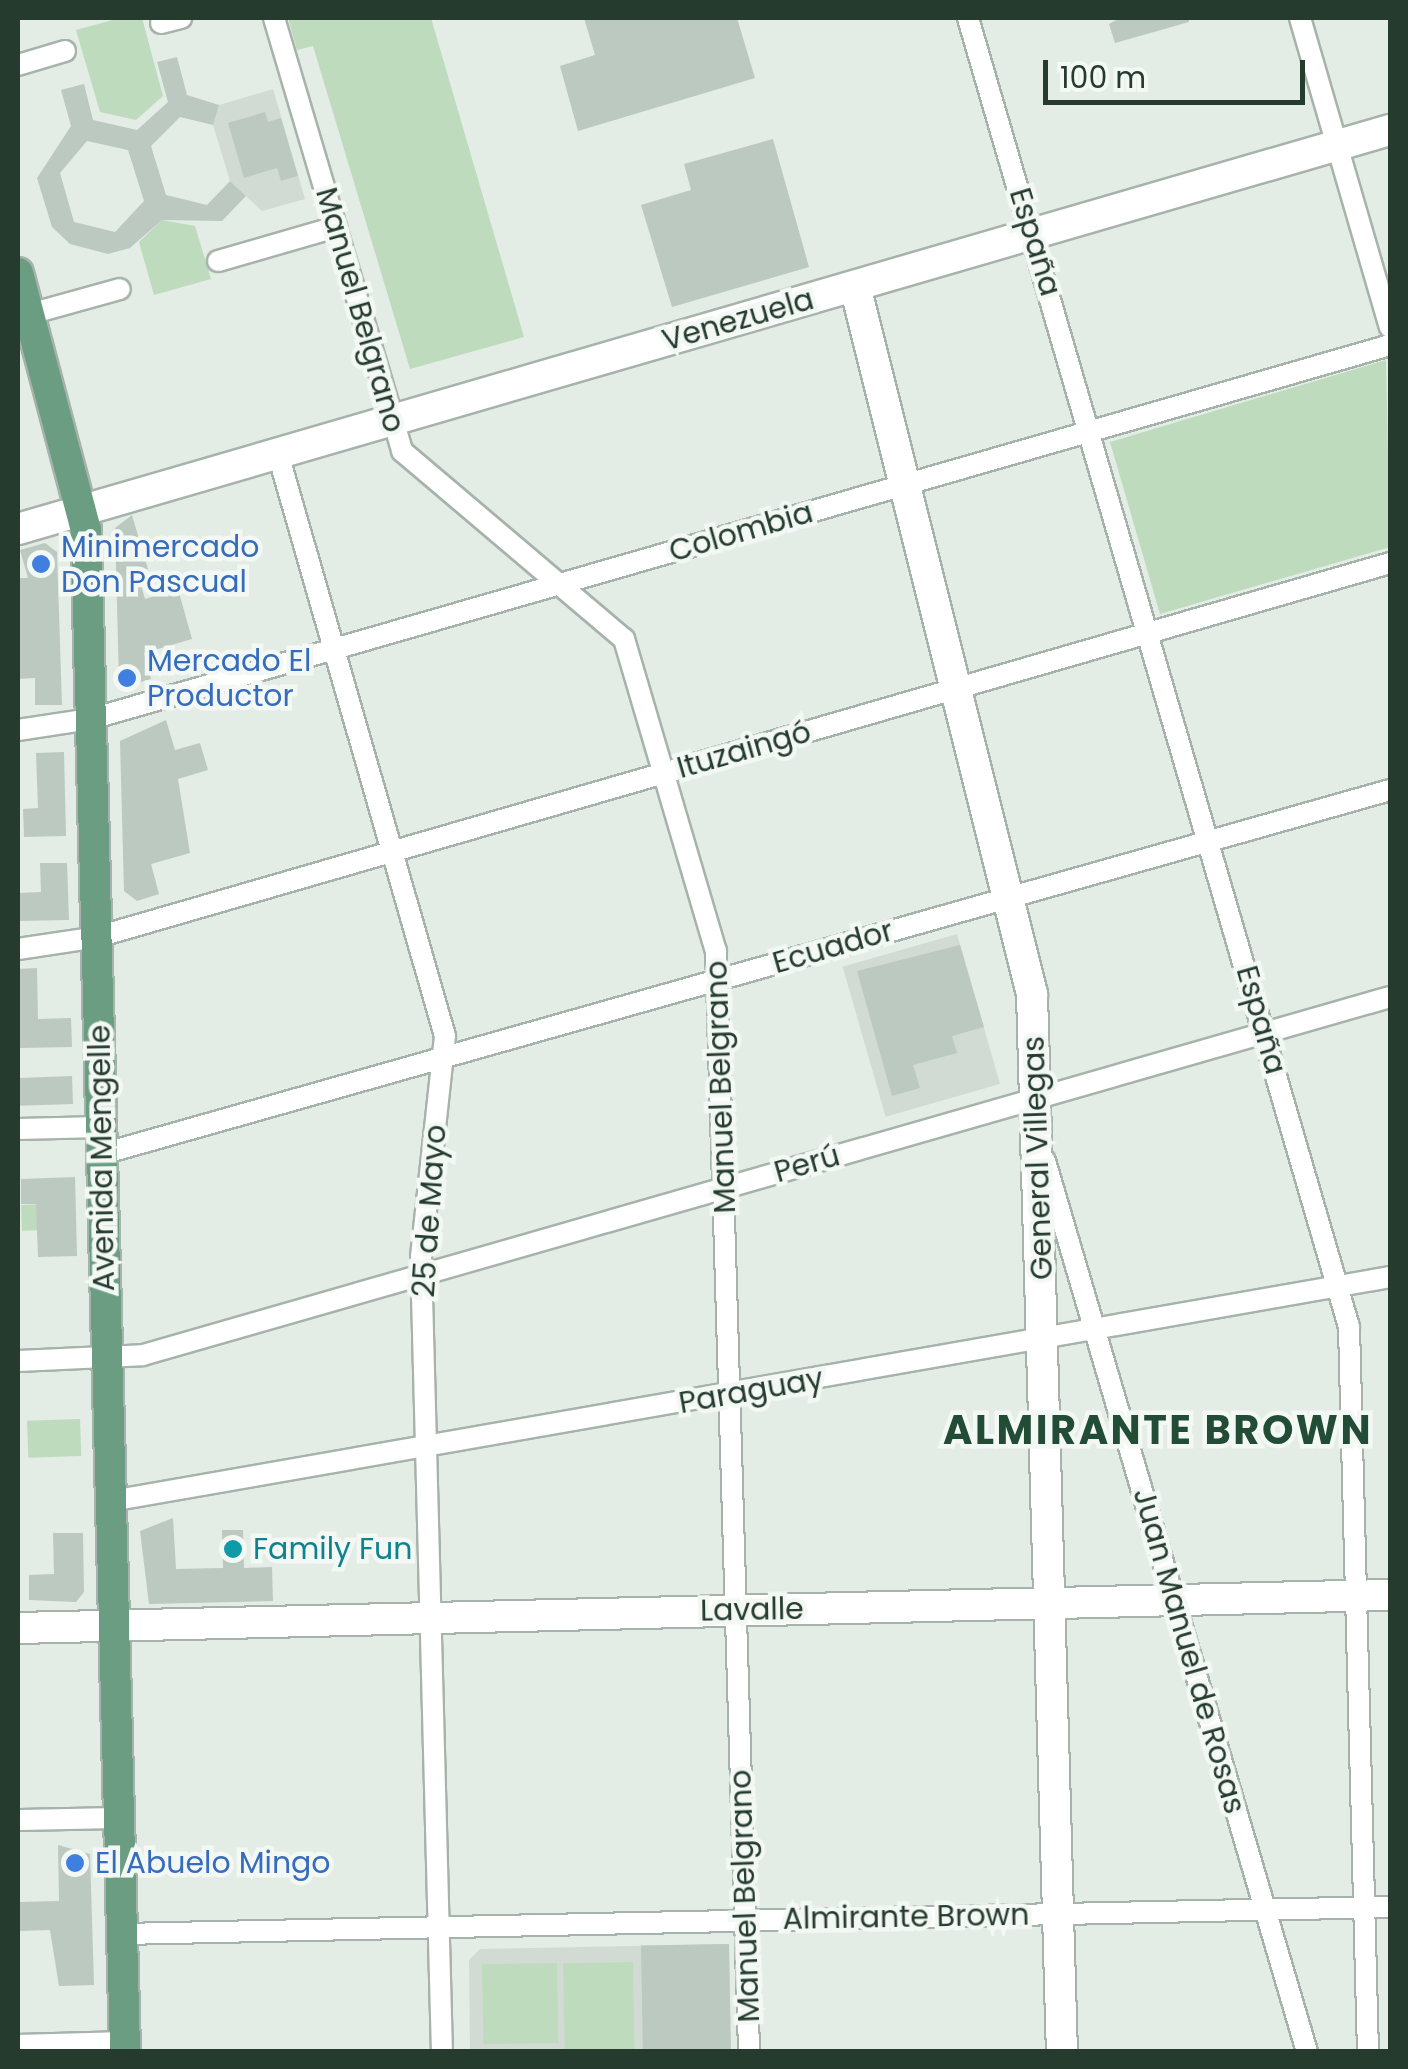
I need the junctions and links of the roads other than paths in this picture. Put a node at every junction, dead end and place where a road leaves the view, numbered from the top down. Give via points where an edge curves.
1 (274, 18) edge
2 (968, 18) edge
3 (1300, 18) edge
4 (65, 51) dead end
5 (18, 66) edge
6 (1390, 130) edge
7 (1337, 146) junction
8 (336, 227) junction
9 (1033, 234) junction
10 (218, 261) dead end
11 (18, 273) edge
12 (855, 286) junction
13 (120, 289) dead end
14 (30, 314) junction
15 (1390, 326) edge
16 (1390, 345) edge
17 (392, 420) junction
18 (1091, 431) junction
19 (278, 454) junction
20 (908, 484) junction
21 (84, 510) junction
22 (18, 529) edge
23 (1390, 562) edge
24 (560, 584) junction
25 (1149, 632) junction
26 (334, 649) junction
27 (961, 687) junction
28 (91, 719) junction
29 (18, 730) edge
30 (664, 773) junction
31 (1390, 790) edge
32 (1210, 842) junction
33 (393, 852) junction
34 (1011, 898) junction
35 (97, 937) junction
36 (18, 949) edge
37 (720, 979) junction
38 (1390, 998) edge
39 (1265, 1034) junction
40 (444, 1057) junction
41 (1036, 1099) junction
42 (18, 1129) edge
43 (1038, 1136) junction
44 (102, 1141) junction
45 (725, 1188) junction
46 (422, 1275) junction
47 (1390, 1277) edge
48 (1338, 1286) junction
49 (1095, 1332) junction
50 (1043, 1340) junction
51 (107, 1359) junction
52 (18, 1361) edge
53 (731, 1394) junction
54 (426, 1447) junction
55 (111, 1501) junction
56 (1390, 1595) edge
57 (1360, 1596) junction
58 (1174, 1600) junction
59 (1050, 1603) junction
60 (737, 1610) junction
61 (431, 1618) junction
62 (114, 1626) junction
63 (18, 1628) edge
64 (119, 1818) junction
65 (18, 1820) edge
66 (1366, 1907) junction
67 (1390, 1907) edge
68 (1265, 1910) junction
69 (1058, 1914) junction
70 (746, 1921) junction
71 (439, 1928) junction
72 (122, 1934) junction
73 (18, 2045) edge
74 (125, 2047) edge
75 (442, 2052) edge
76 (749, 2052) edge
77 (1062, 2052) edge
78 (1306, 2052) edge
79 (1368, 2052) edge

1 - 8 street, Manuel Belgrano
2 - 9 street, España
3 - 7 street
4 - 5 street
6 - 7 street, Venezuela
7 - 9 street, Venezuela
7 - 15 street
8 - 10 street
8 - 17 street, Manuel Belgrano
9 - 12 street, Venezuela
9 - 18 street, España
11 - 14 main road, Avenida Mengelle
12 - 17 street, Venezuela
12 - 20 street, General Villegas
13 - 14 street
14 - 21 main road, Avenida Mengelle
16 - 18 street, Colombia
17 - 19 street, Venezuela
17 - 24 street, Manuel Belgrano via 410,463
18 - 20 street, Colombia
18 - 25 street, España
19 - 21 street, Venezuela
19 - 26 street, 25 de Mayo
20 - 24 street, Colombia
20 - 27 street, General Villegas
21 - 22 street, Venezuela
21 - 28 main road, Avenida Mengelle
23 - 25 street, Ituzaingó
24 - 26 street, Colombia
24 - 30 street, Manuel Belgrano via 624,639
25 - 27 street, Ituzaingó
25 - 32 street, España
26 - 28 street, Colombia
26 - 33 street, 25 de Mayo
27 - 30 street, Ituzaingó
27 - 34 street, General Villegas
28 - 29 street, Colombia
28 - 35 main road, Avenida Mengelle
30 - 33 street, Ituzaingó
30 - 37 street, Manuel Belgrano
31 - 32 street, Ecuador
32 - 34 street, Ecuador
32 - 39 street, España
33 - 35 street, Ituzaingó
33 - 40 street, 25 de Mayo
34 - 37 street, Ecuador
34 - 41 street, General Villegas via 1032,994
35 - 36 street, Ituzaingó
35 - 44 main road, Avenida Mengelle
37 - 40 street, Ecuador
37 - 45 street, Manuel Belgrano
38 - 39 street, Perú
39 - 41 street, Perú
39 - 48 street, España
40 - 44 street, Ecuador
40 - 46 street, 25 de Mayo
41 - 43 street, General Villegas
41 - 45 street, Perú
42 - 44 street, Ecuador
43 - 49 street, Juan Manuel de Rosas
43 - 50 street, General Villegas
44 - 51 main road, Avenida Mengelle
45 - 46 street, Perú
45 - 53 street, Manuel Belgrano
46 - 51 street, Perú
46 - 54 street, 25 de Mayo
47 - 48 street, Paraguay
48 - 49 street, Paraguay
48 - 57 street, España via 1354,1367
49 - 50 street, Paraguay
49 - 58 street, Juan Manuel de Rosas
50 - 53 street, Paraguay
50 - 59 street, General Villegas
51 - 52 street, Perú
51 - 55 main road, Avenida Mengelle
53 - 54 street, Paraguay
53 - 60 street, Manuel Belgrano
54 - 55 street, Paraguay
54 - 61 street, 25 de Mayo
55 - 62 main road, Avenida Mengelle
56 - 57 street, Lavalle
57 - 58 street, Lavalle
57 - 66 street, España
58 - 59 street, Lavalle
58 - 68 street, Juan Manuel de Rosas
59 - 60 street, Lavalle
59 - 69 street, General Villegas
60 - 61 street, Lavalle
60 - 70 street, Manuel Belgrano
61 - 62 street, Lavalle
61 - 71 street, 25 de Mayo
62 - 63 street, Lavalle
62 - 64 main road, Avenida Mengelle
64 - 65 street
64 - 72 main road, Avenida Mengelle
66 - 67 street, Almirante Brown
66 - 68 street, Almirante Brown
66 - 79 street, España
68 - 69 street, Almirante Brown
68 - 78 street, Juan Manuel de Rosas
69 - 70 street, Almirante Brown
69 - 77 street, General Villegas
70 - 71 street, Almirante Brown
70 - 76 street, Manuel Belgrano
71 - 72 street, Almirante Brown
71 - 75 street, 25 de Mayo
72 - 74 main road, Avenida Mengelle
73 - 74 street

